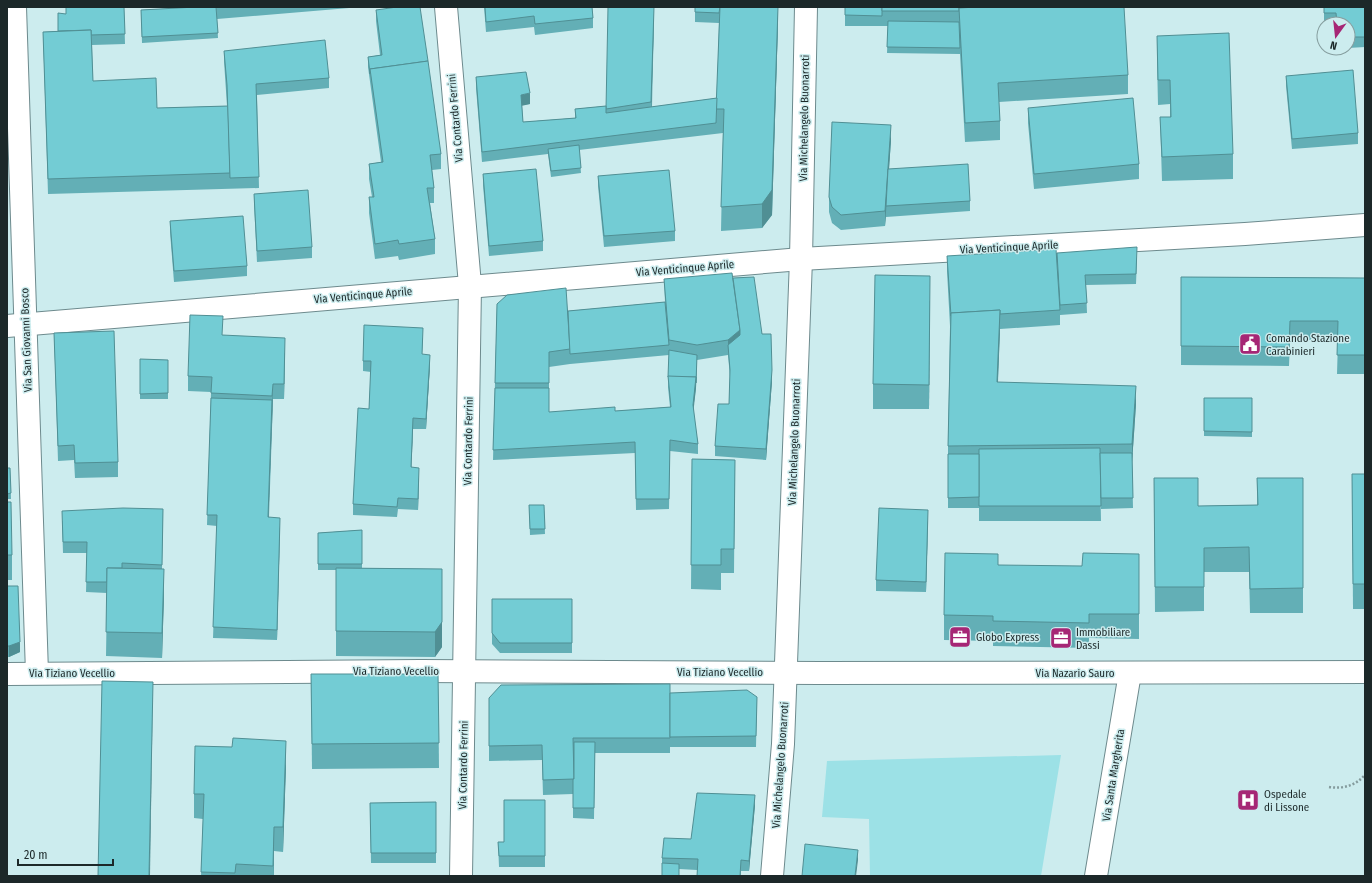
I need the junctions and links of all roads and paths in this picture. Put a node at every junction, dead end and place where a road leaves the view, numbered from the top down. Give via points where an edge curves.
1 (15, 7) edge
2 (446, 7) edge
3 (806, 7) edge
4 (1365, 225) edge
5 (801, 258) junction
6 (470, 285) junction
7 (16, 325) edge
8 (465, 671) junction
9 (785, 672) junction
10 (1365, 672) edge
11 (37, 673) junction
12 (1130, 673) junction
13 (7, 674) edge
14 (1365, 775) edge
15 (1329, 787) dead end
16 (462, 876) edge
17 (772, 876) edge
18 (1096, 876) edge

1 - 7 street, Via San Giovanni Bosco
2 - 6 street, Via Contardo Ferrini
3 - 5 street, Via Michelangelo Buonarroti
4 - 5 street, Via Venticinque Aprile via 1246,234
5 - 6 street, Via Venticinque Aprile
5 - 9 street, Via Michelangelo Buonarroti
6 - 7 street, Via Venticinque Aprile
6 - 8 street, Via Contardo Ferrini
7 - 11 street, Via San Giovanni Bosco
8 - 9 street, Via Tiziano Vecellio
8 - 11 street, Via Tiziano Vecellio
8 - 16 street, Via Contardo Ferrini
9 - 12 street, Via Nazario Sauro
9 - 17 street, Via Michelangelo Buonarroti via 784,744
10 - 12 street, Via Nazario Sauro
11 - 13 street, Via Tiziano Vecellio
12 - 18 street, Via Santa Margherita
14 - 15 path via 1358,782 1340,788

